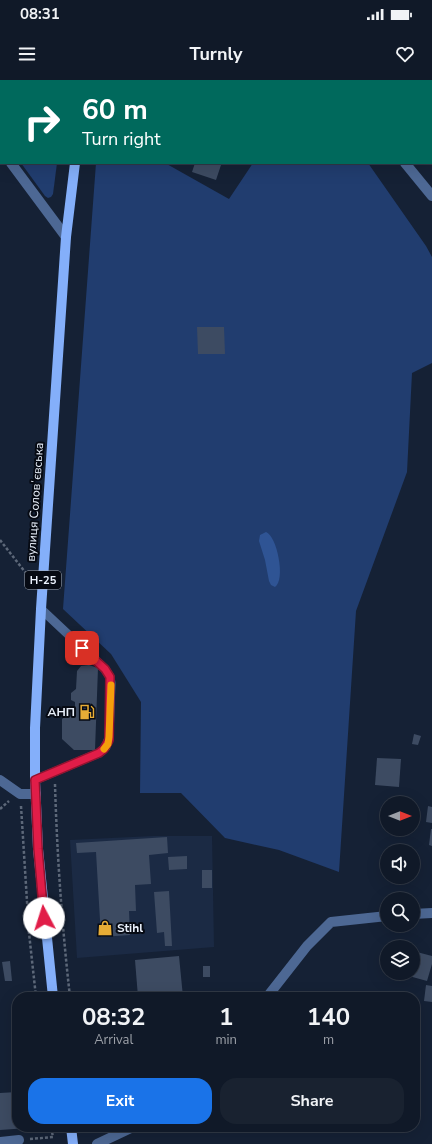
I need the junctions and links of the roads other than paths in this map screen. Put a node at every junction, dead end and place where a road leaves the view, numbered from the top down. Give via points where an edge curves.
1 (12, 164) edge
2 (75, 164) edge
3 (406, 164) edge
4 (432, 196) edge
5 (66, 237) junction
6 (41, 609) junction
7 (35, 780) junction
8 (2, 783) edge
9 (36, 794) junction
10 (432, 913) edge
11 (420, 914) edge
12 (380, 917) edge
13 (52, 992) edge
14 (271, 992) edge
15 (72, 1132) edge
16 (122, 1132) edge
17 (19, 1140) road end
18 (0, 1142) edge
19 (73, 1144) edge
20 (97, 1144) edge

1 - 5 street
2 - 5 main road, вулиця Соловʼєвська / Н-25
3 - 4 street
5 - 6 main road, вулиця Соловʼєвська / Н-25
6 - 7 main road, вулиця Соловʼєвська / Н-25
6 - 7 lane via 105,669 111,680 109,737 106,747 99,753
7 - 9 main road, вулиця Соловʼєвська / Н-25
8 - 9 street via 20,794
9 - 13 main road, вулиця Соловʼєвська / Н-25 via 38,849
10 - 11 street
12 - 14 street via 331,922 307,946
15 - 19 main road
16 - 20 street
17 - 18 street

